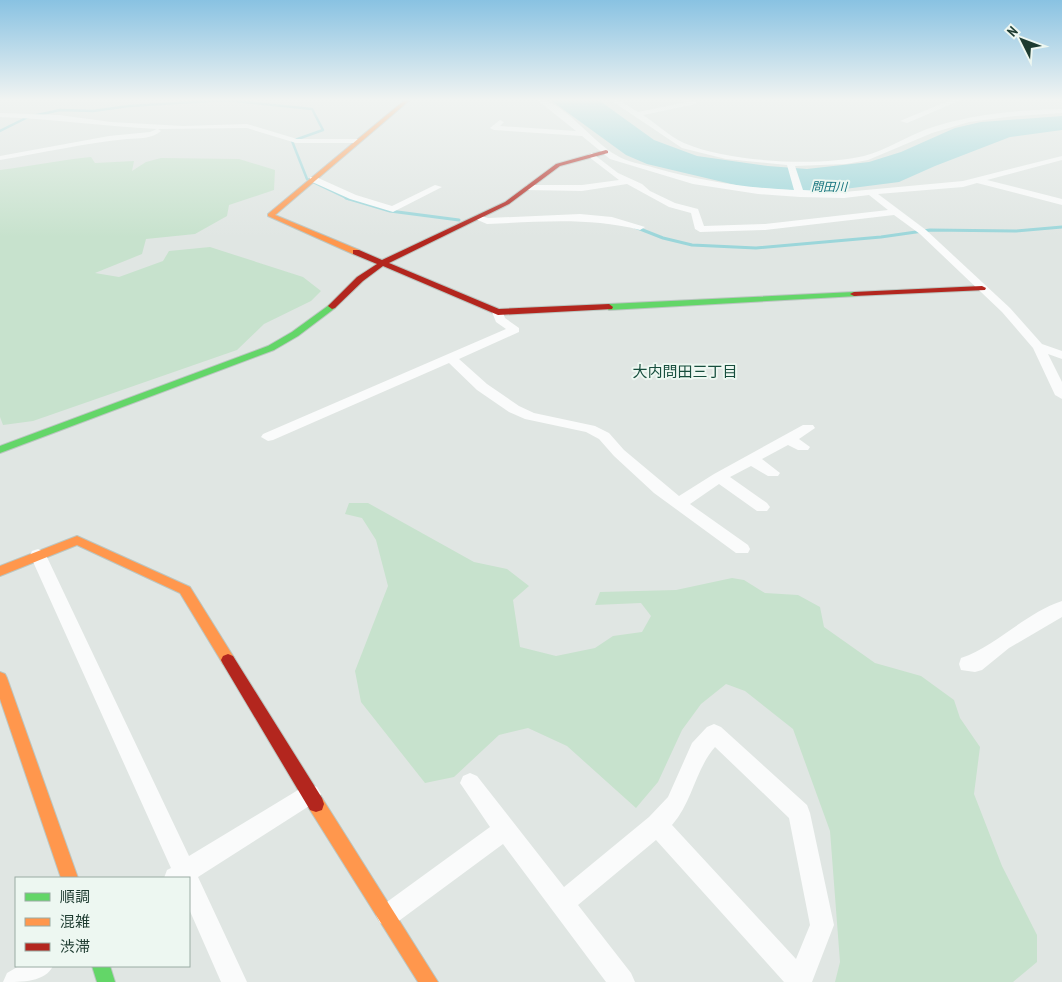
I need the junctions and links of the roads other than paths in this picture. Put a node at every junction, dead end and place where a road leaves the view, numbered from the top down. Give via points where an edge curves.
1 (71, 145) edge
2 (353, 145) edge
3 (597, 145) edge
4 (685, 145) edge
5 (900, 145) edge
6 (606, 152) junction
7 (592, 154) junction
8 (0, 158) edge
9 (1062, 158) edge
10 (790, 163) junction
11 (311, 181) junction
12 (628, 181) junction
13 (980, 181) junction
14 (438, 187) dead end
15 (530, 188) junction
16 (799, 193) junction
17 (872, 194) junction
18 (1062, 202) edge
19 (898, 212) junction
20 (478, 218) junction
21 (640, 227) dead end
22 (384, 263) junction
23 (982, 288) junction
24 (498, 312) junction
25 (1038, 348) junction
26 (1062, 355) edge
27 (452, 359) junction
28 (1062, 395) edge
29 (808, 428) dead end
30 (268, 437) dead end
31 (790, 440) junction
32 (804, 447) dead end
33 (0, 450) edge
34 (751, 459) junction
35 (773, 473) dead end
36 (719, 477) junction
37 (680, 503) junction
38 (762, 507) dead end
39 (742, 550) dead end
40 (38, 556) junction
41 (0, 571) edge
42 (1062, 608) edge
43 (968, 664) dead end
44 (0, 678) edge
45 (470, 783) dead end
46 (310, 794) junction
47 (656, 825) junction
48 (504, 829) junction
49 (70, 877) edge
50 (184, 877) edge
51 (186, 877) edge
52 (190, 890) edge
53 (563, 903) junction
54 (388, 915) junction
55 (39, 967) edge
56 (101, 967) edge
57 (800, 981) edge
58 (16, 982) edge
59 (106, 982) edge
60 (234, 982) edge
61 (429, 982) edge
62 (622, 982) edge

1 - 8 street
2 - 11 street
3 - 6 street
4 - 10 street via 734,158
5 - 10 street via 863,158
6 - 7 street
6 - 16 street via 629,163 684,179 758,191
7 - 12 street via 615,175
7 - 15 street via 558,165
9 - 13 street
10 - 16 street
11 - 14 street via 393,209
11 - 22 street via 270,215
12 - 15 street via 582,188
12 - 19 street via 672,204 695,211 700,229 765,228
13 - 17 street
13 - 18 street
15 - 20 street
16 - 17 street
17 - 19 street
19 - 23 street
20 - 21 street via 487,221 580,216
20 - 22 street
22 - 24 street
22 - 33 street via 295,334 271,348
23 - 24 street
23 - 25 street via 1006,310
24 - 27 street via 500,320 515,330
25 - 26 street
25 - 28 street
27 - 30 street
27 - 37 street via 482,387 514,409 530,416 590,429 604,436 659,489
29 - 31 street
31 - 32 street
31 - 34 street
34 - 35 street
34 - 36 street
36 - 37 street
36 - 38 street
37 - 39 street
40 - 41 street
40 - 46 street via 77,540 185,590
40 - 50 street
42 - 43 street via 1003,643 975,664
44 - 49 street
45 - 48 street
46 - 51 street
46 - 54 street
47 - 53 street
47 - 57 street
47 - 57 street via 676,804 699,750 714,733 799,813 822,925
48 - 53 street
48 - 54 street
52 - 60 street
53 - 62 street
54 - 61 street
55 - 58 street
56 - 59 street

